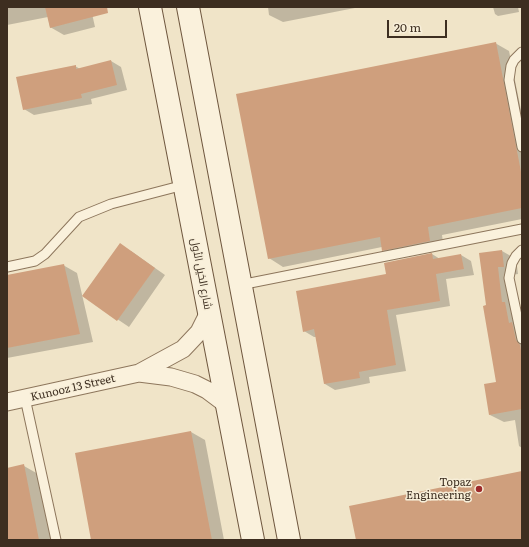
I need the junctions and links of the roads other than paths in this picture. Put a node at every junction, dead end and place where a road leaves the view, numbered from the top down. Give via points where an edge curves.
1 (150, 7) edge
2 (188, 7) edge
3 (522, 52) edge
4 (522, 147) edge
5 (184, 185) junction
6 (522, 229) edge
7 (522, 250) edge
8 (7, 267) edge
9 (240, 284) junction
10 (209, 312) junction
11 (522, 339) edge
12 (139, 373) junction
13 (25, 398) junction
14 (7, 402) edge
15 (227, 405) junction
16 (56, 540) edge
17 (253, 540) edge
18 (289, 540) edge

1 - 5 main road, شارع الخيل الأول
2 - 9 main road
3 - 4 lane via 511,66 509,80
5 - 8 lane via 111,204 79,217 45,254 35,261
5 - 10 main road, شارع الخيل الأول
6 - 9 lane
7 - 11 lane via 512,263 509,278
9 - 18 main road
10 - 12 street, Kunooz 13 Street via 199,332 183,349
10 - 15 main road, شارع الخيل الأول
12 - 13 street, Kunooz 13 Street
12 - 15 street, Kunooz 13 Street via 171,377 195,384
13 - 14 street, Kunooz 13 Street
13 - 16 lane
15 - 17 main road, شارع الخيل الأول

